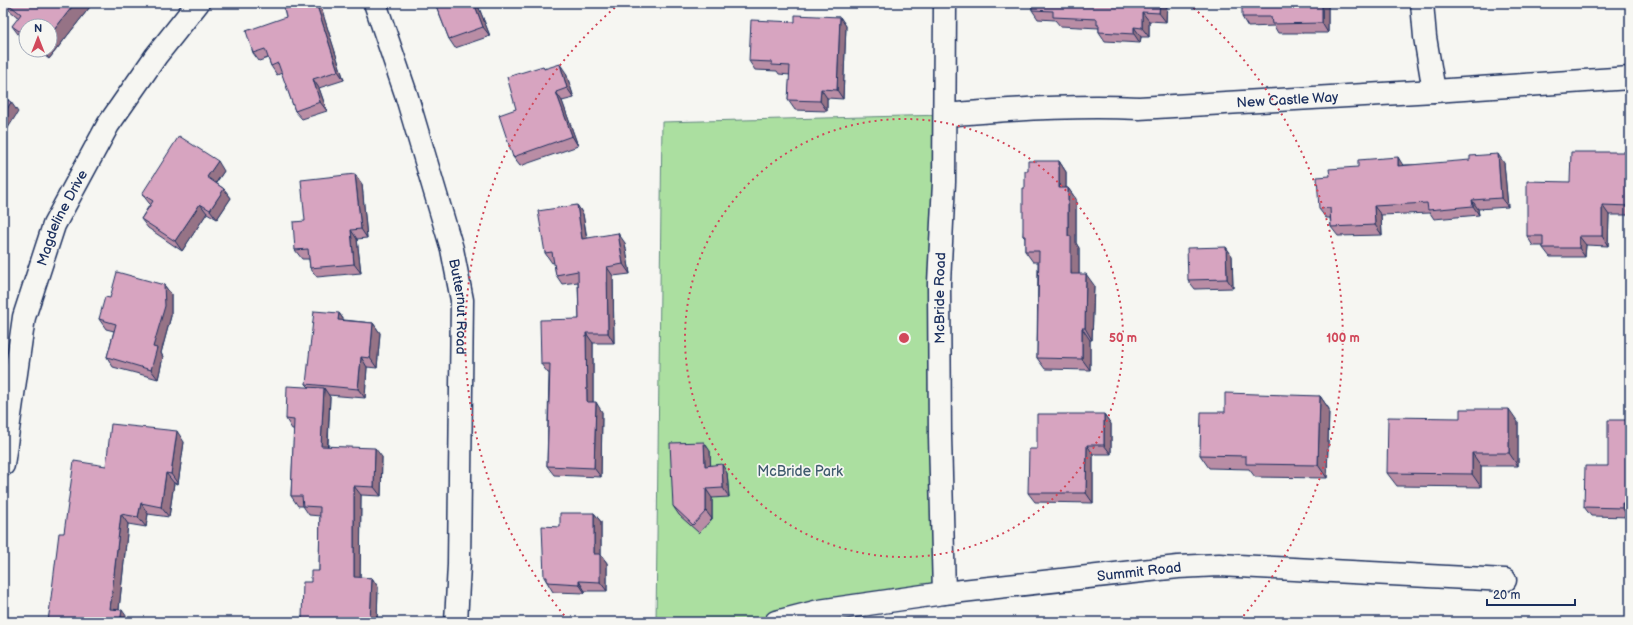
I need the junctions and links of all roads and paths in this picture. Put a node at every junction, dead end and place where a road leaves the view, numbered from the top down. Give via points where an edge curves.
1 (198, 3) edge
2 (375, 3) edge
3 (945, 3) edge
4 (1422, 3) edge
5 (1630, 78) edge
6 (1434, 91) junction
7 (945, 115) junction
8 (3, 465) edge
9 (1505, 580) dead end
10 (944, 594) junction
11 (456, 622) edge
12 (776, 622) edge

1 - 8 street, Magdeline Drive via 156,56 108,125 54,225 24,317
2 - 11 street, Butternut Road via 406,94 448,234 462,300
3 - 7 street, McBride Road
4 - 6 street
5 - 6 street, New Castle Way
6 - 7 street, New Castle Way via 1139,108 1090,106 1012,109
7 - 10 street, McBride Road via 939,283
9 - 10 street, Summit Road via 1219,565 1178,567
10 - 12 street, Summit Road via 819,611

